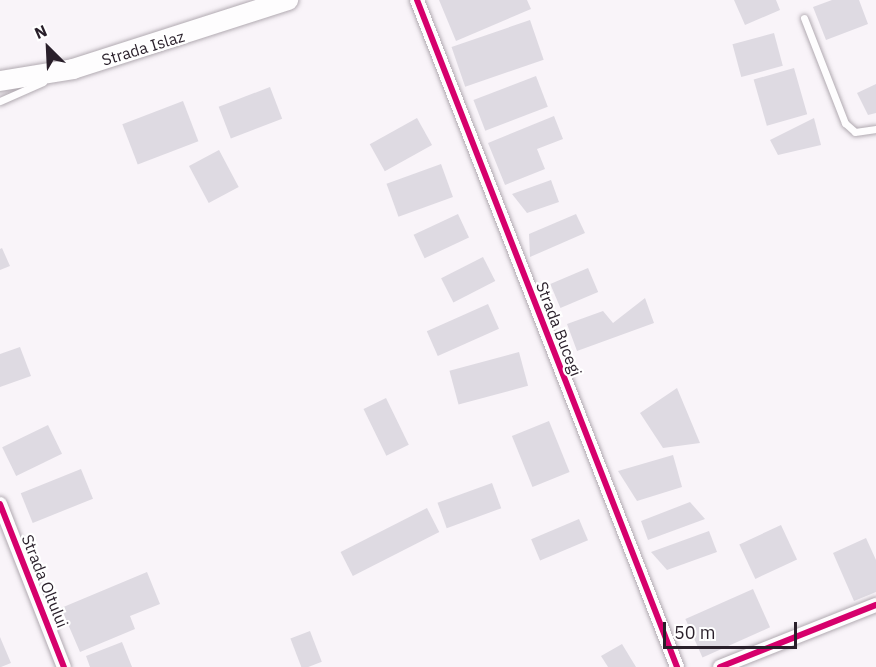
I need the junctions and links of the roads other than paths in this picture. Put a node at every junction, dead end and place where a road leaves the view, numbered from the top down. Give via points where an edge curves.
1 (288, 0) edge
2 (417, 0) edge
3 (804, 18) dead end
4 (73, 69) junction
5 (0, 81) edge
6 (0, 100) edge
7 (876, 129) edge
8 (0, 504) edge
9 (876, 605) edge
10 (64, 667) edge
11 (677, 667) edge
12 (720, 667) edge

1 - 4 main road, Strada Islaz
2 - 11 street, Strada Bucegi
3 - 7 lane via 845,123 855,132
4 - 5 main road
4 - 6 lane, Strada Islaz
8 - 10 street, Strada Oltului
9 - 12 street

